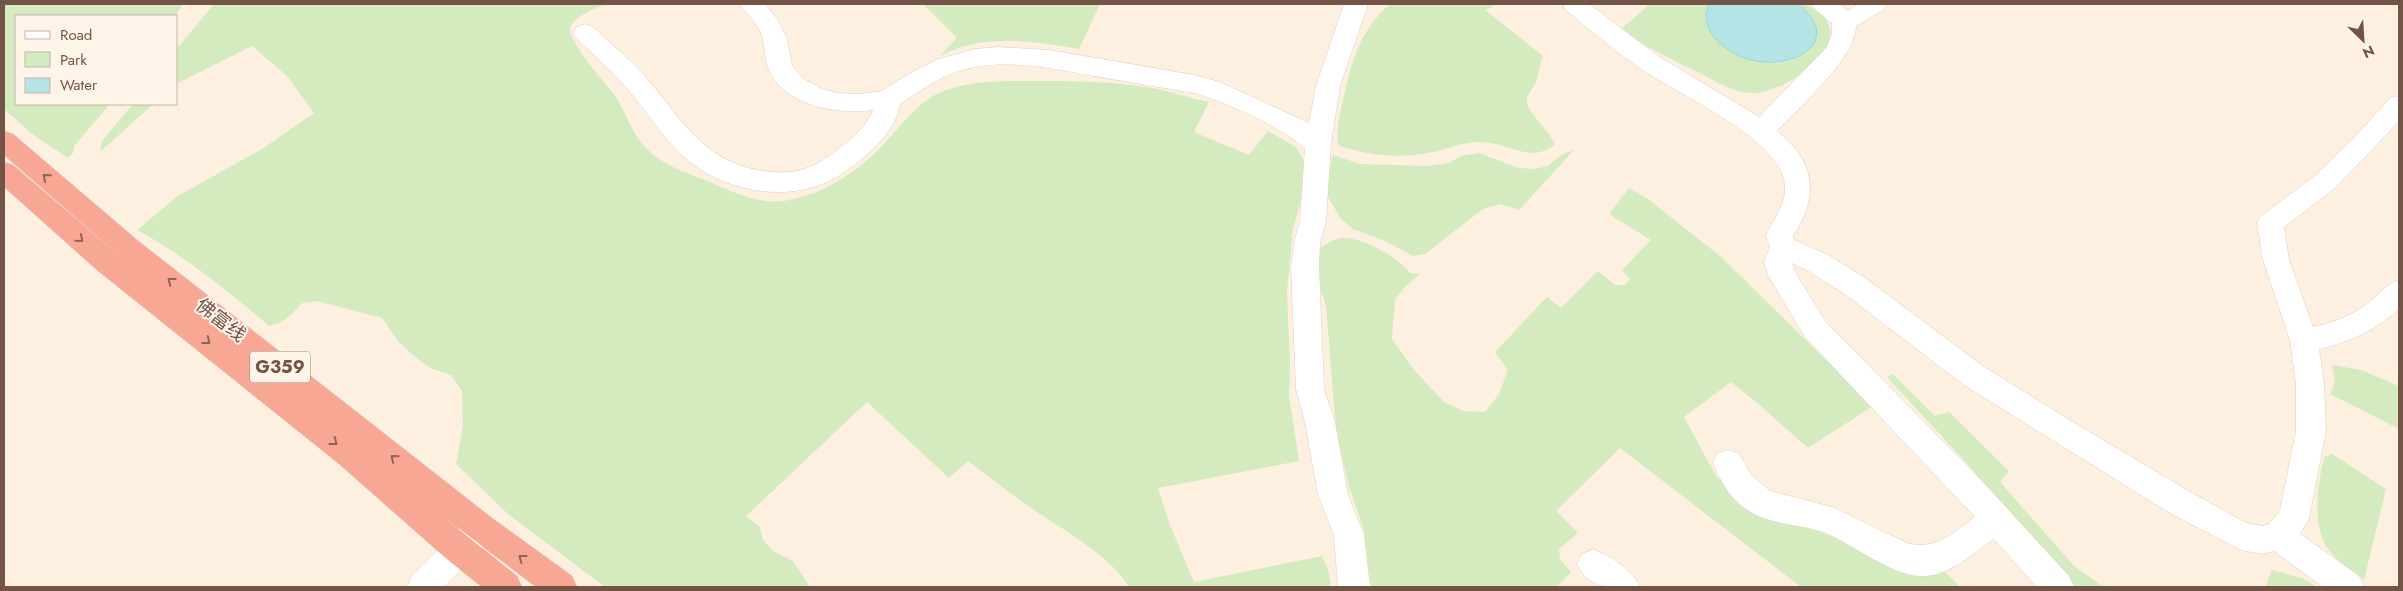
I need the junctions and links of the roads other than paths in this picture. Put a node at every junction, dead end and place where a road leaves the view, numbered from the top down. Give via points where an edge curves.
1 (752, 4) edge
2 (1356, 4) edge
3 (1574, 4) edge
4 (1824, 4) edge
5 (1875, 4) edge
6 (1844, 20) junction
7 (585, 33) dead end
8 (888, 99) junction
9 (2399, 105) edge
10 (1760, 132) junction
11 (4, 141) edge
12 (1318, 144) junction
13 (4, 172) edge
14 (1783, 247) junction
15 (2399, 291) edge
16 (2304, 340) junction
17 (1728, 463) dead end
18 (1998, 519) junction
19 (482, 528) junction
20 (2278, 536) junction
21 (458, 550) junction
22 (1593, 564) dead end
23 (423, 587) edge
24 (506, 587) edge
25 (562, 587) edge
26 (1354, 587) edge
27 (1624, 587) edge
28 (2058, 587) edge
29 (2348, 587) edge

1 - 8 street via 769,25 780,68 793,84 812,95 836,102
2 - 12 street via 1328,86
3 - 10 street via 1625,46 1709,96
4 - 6 street
5 - 6 street via 1854,18
6 - 10 street via 1844,33 1837,51
7 - 8 street via 632,78 687,146 708,162 733,174 758,180 786,182 812,179 831,168 876,130 887,111
8 - 12 street via 923,77 975,58 1049,59 1220,91 1302,131
9 - 16 street via 2326,181 2270,224 2276,260
10 - 14 street via 1793,168 1798,182 1797,203 1791,220 1779,235
19 -> 11 highway, 佛富线 / G359 via 128,248
12 - 26 street via 1313,221 1305,267 1310,390 1320,422 1333,495 1349,535
13 -> 21 highway, 佛富线 / G359 via 107,262 349,454
14 - 18 street via 1778,261 1782,276 1815,329
14 - 20 street via 1820,264 1855,286 1974,376 2181,502 2240,536 2262,540
15 - 16 street via 2373,317 2333,335
16 - 20 street via 2310,383 2311,430 2294,518
17 - 18 street via 1733,476 1759,501 1781,510 1831,521 1894,553 1924,561 1964,545
18 - 28 street
19 - 21 street
25 -> 19 highway, 佛富线 / G359
20 - 29 street
21 - 23 street
21 - 24 highway, 佛富线 / G359
22 - 27 street

